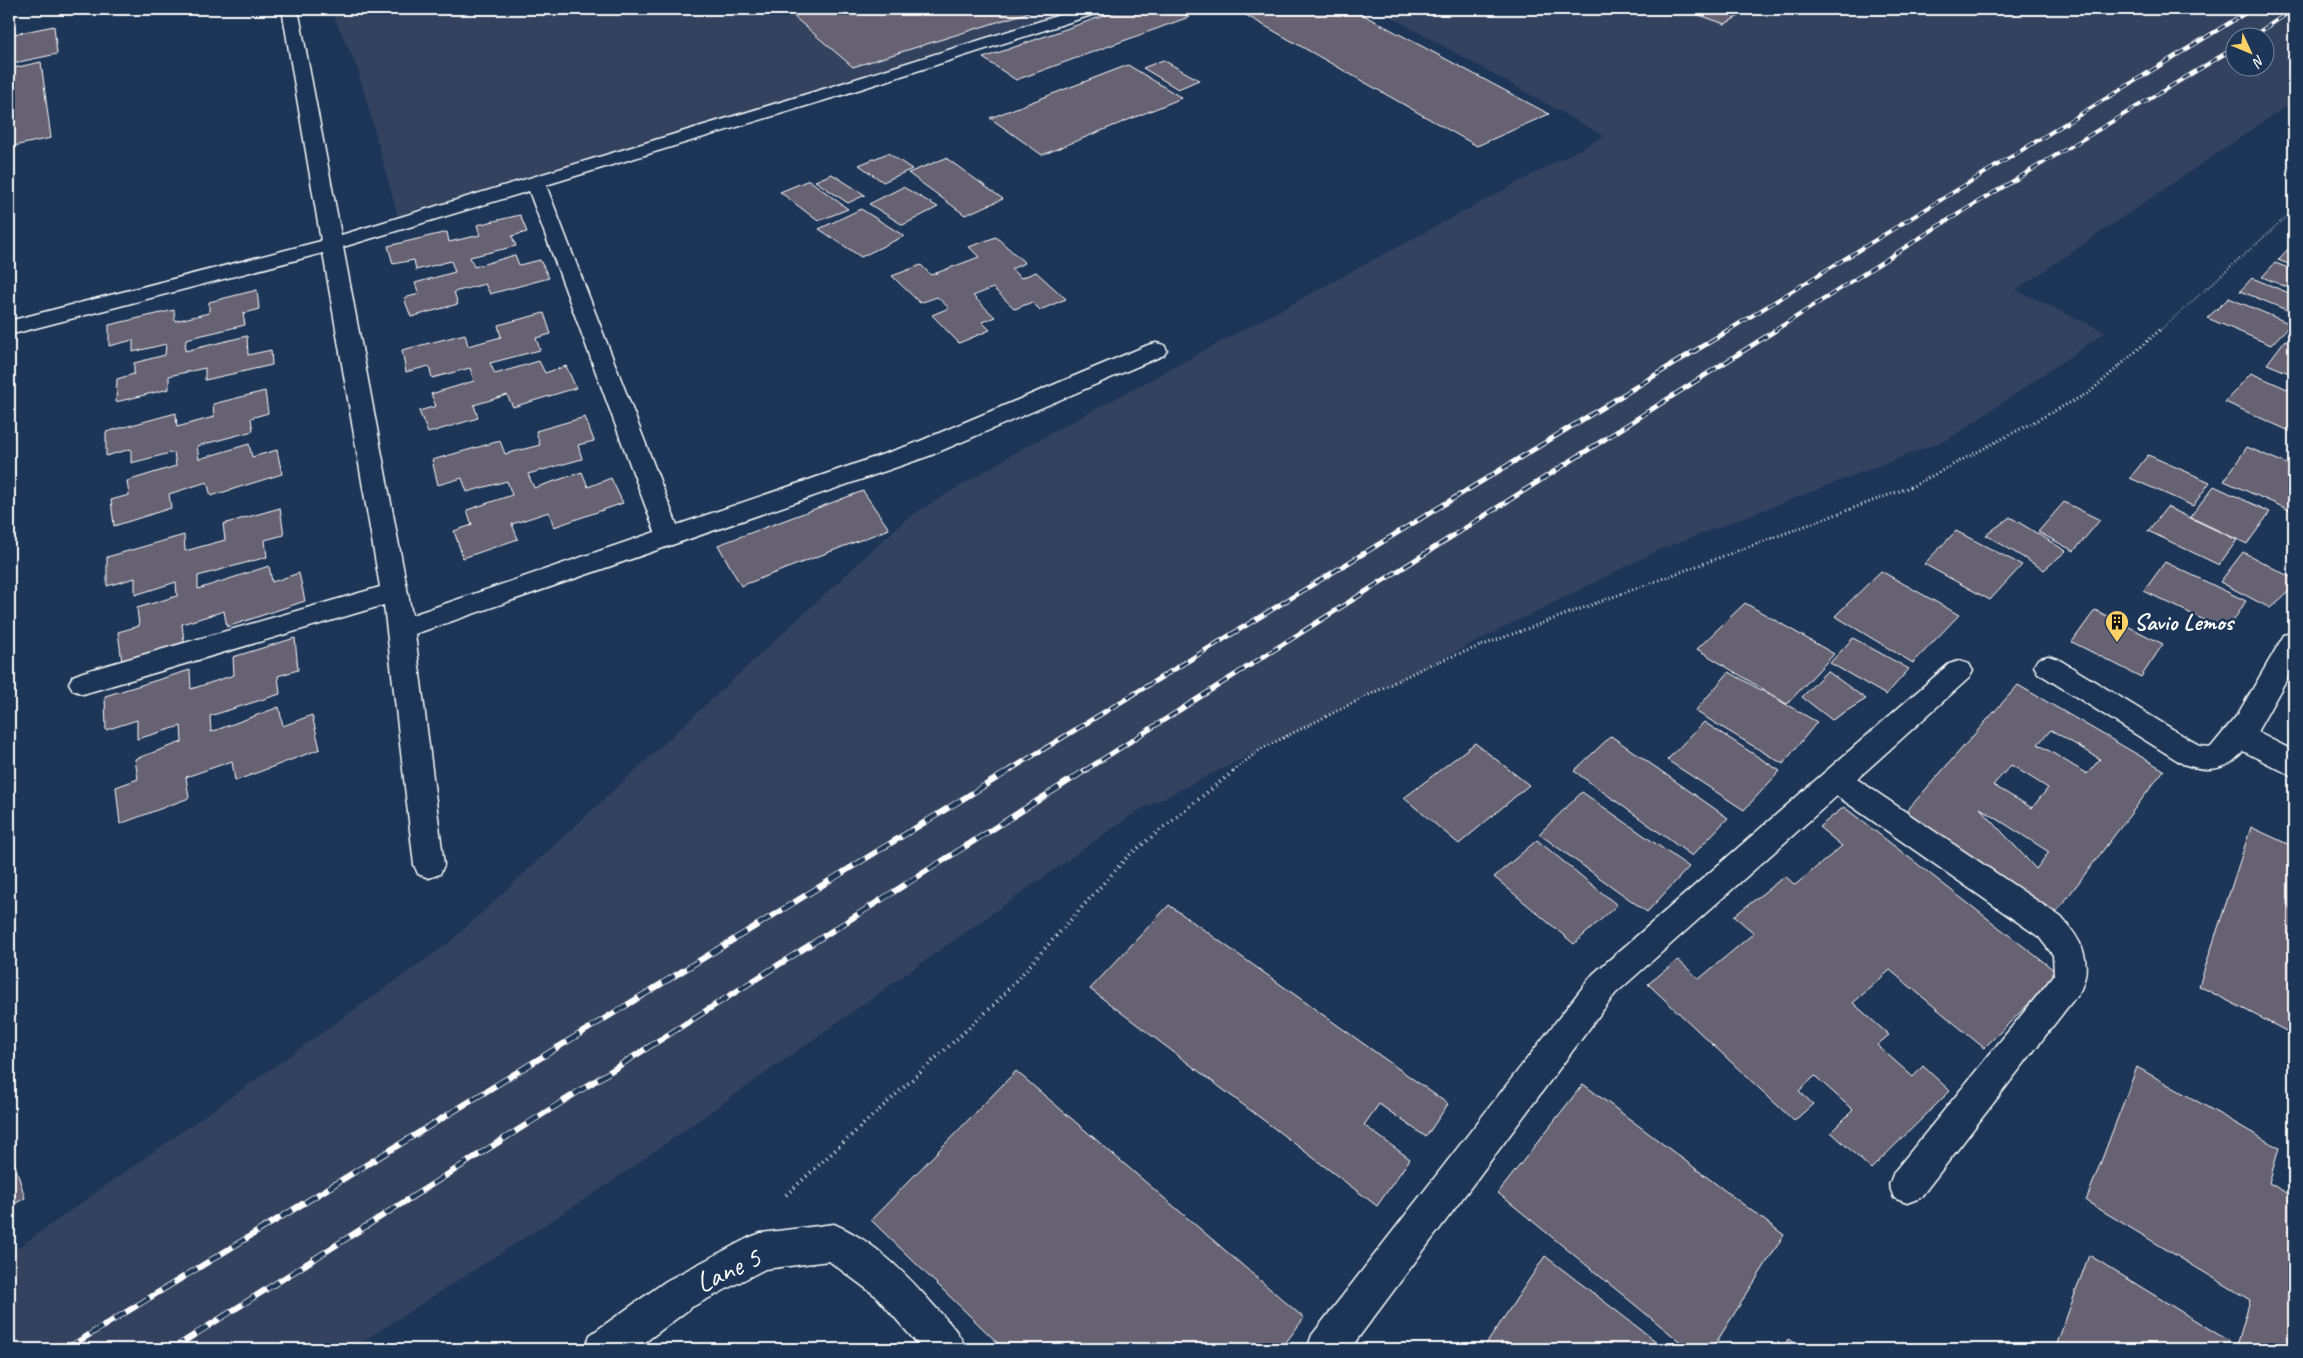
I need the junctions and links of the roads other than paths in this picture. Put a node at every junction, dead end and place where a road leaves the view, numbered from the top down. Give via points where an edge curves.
1 (290, 9) edge
2 (1095, 9) edge
3 (535, 182) junction
4 (332, 244) junction
5 (9, 328) edge
6 (1156, 350) dead end
7 (669, 537) junction
8 (395, 592) junction
9 (401, 629) junction
10 (2294, 642) edge
11 (2048, 666) dead end
12 (1958, 671) dead end
13 (83, 683) dead end
14 (2240, 736) junction
15 (2294, 765) edge
16 (1836, 780) junction
17 (429, 865) dead end
18 (1907, 1185) dead end
19 (604, 1349) edge
20 (947, 1349) edge
21 (1326, 1349) edge

1 - 4 street
2 - 3 street
3 - 4 street
3 - 7 street
4 - 5 street
4 - 8 street
6 - 7 street via 921,450
7 - 9 street
8 - 9 street
8 - 13 street
9 - 17 street
10 - 14 street
11 - 14 street via 2193,756 2208,759 2221,756
12 - 16 street
14 - 15 street
16 - 18 street via 2050,926 2065,943 2073,965 2069,982
16 - 21 street via 1604,984
19 - 20 street, Lane 5 via 679,1294 761,1251 834,1242 888,1283

